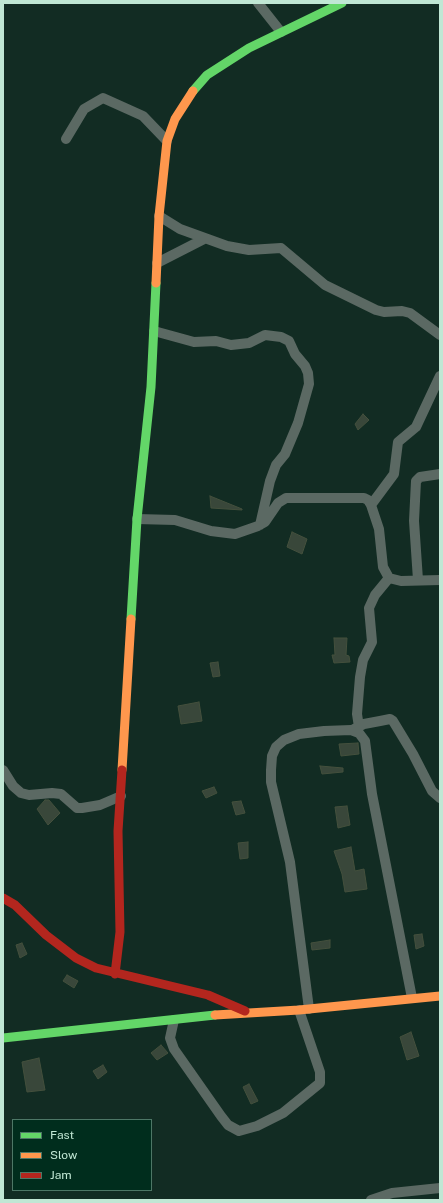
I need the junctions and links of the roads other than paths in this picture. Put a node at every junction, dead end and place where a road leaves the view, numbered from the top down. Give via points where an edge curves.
1 (258, 3) edge
2 (342, 3) edge
3 (281, 32) junction
4 (66, 139) dead end
5 (167, 141) junction
6 (159, 216) junction
7 (204, 239) junction
8 (157, 263) junction
9 (154, 331) junction
10 (440, 335) edge
11 (440, 376) edge
12 (440, 474) edge
13 (371, 505) junction
14 (137, 519) junction
15 (260, 525) junction
16 (389, 578) junction
17 (418, 580) junction
18 (440, 580) edge
19 (355, 728) junction
20 (3, 770) edge
21 (121, 796) junction
22 (440, 798) edge
23 (3, 898) edge
24 (115, 974) junction
25 (440, 996) edge
26 (412, 998) junction
27 (304, 1009) junction
28 (247, 1012) junction
29 (174, 1020) junction
30 (3, 1038) edge
31 (440, 1188) edge
32 (371, 1200) edge

1 - 3 street
2 - 3 street
3 - 5 street via 249,48 207,75 188,97 175,119
4 - 5 street via 84,109 103,98 143,116
5 - 6 street
6 - 7 street via 180,229
6 - 8 street
7 - 8 street
7 - 10 street via 249,250 281,248 325,285 376,310 410,313
8 - 9 street
9 - 14 street
9 - 15 street via 194,342 216,341 231,345 272,335 289,341 305,366 309,384 298,423 285,454 271,476
11 - 13 street via 416,427 398,442 394,474
12 - 17 street via 420,477 416,481 414,521
13 - 15 street via 364,498 286,498 278,502
13 - 16 street via 379,529 383,567
14 - 15 street via 175,520 225,534 235,534
14 - 21 street
16 - 17 street via 401,581
16 - 19 street via 374,595 370,608 372,642 363,660
17 - 18 street
19 - 22 street via 390,719 393,721 432,791
19 - 26 street via 365,741 372,794
19 - 27 street via 289,737 279,744 272,756 271,782 290,862
20 - 21 street via 13,786 22,793 29,796 60,794 77,808 100,805
21 - 24 street via 118,831 120,932
23 - 24 street via 15,905 46,935 76,958
24 - 28 street via 208,995
25 - 26 street
26 - 27 street
27 - 28 street
27 - 29 street via 320,1072 320,1083 283,1113 257,1126 239,1131 228,1125 174,1049 170,1038
28 - 29 street
29 - 30 street
31 - 32 street via 392,1193

